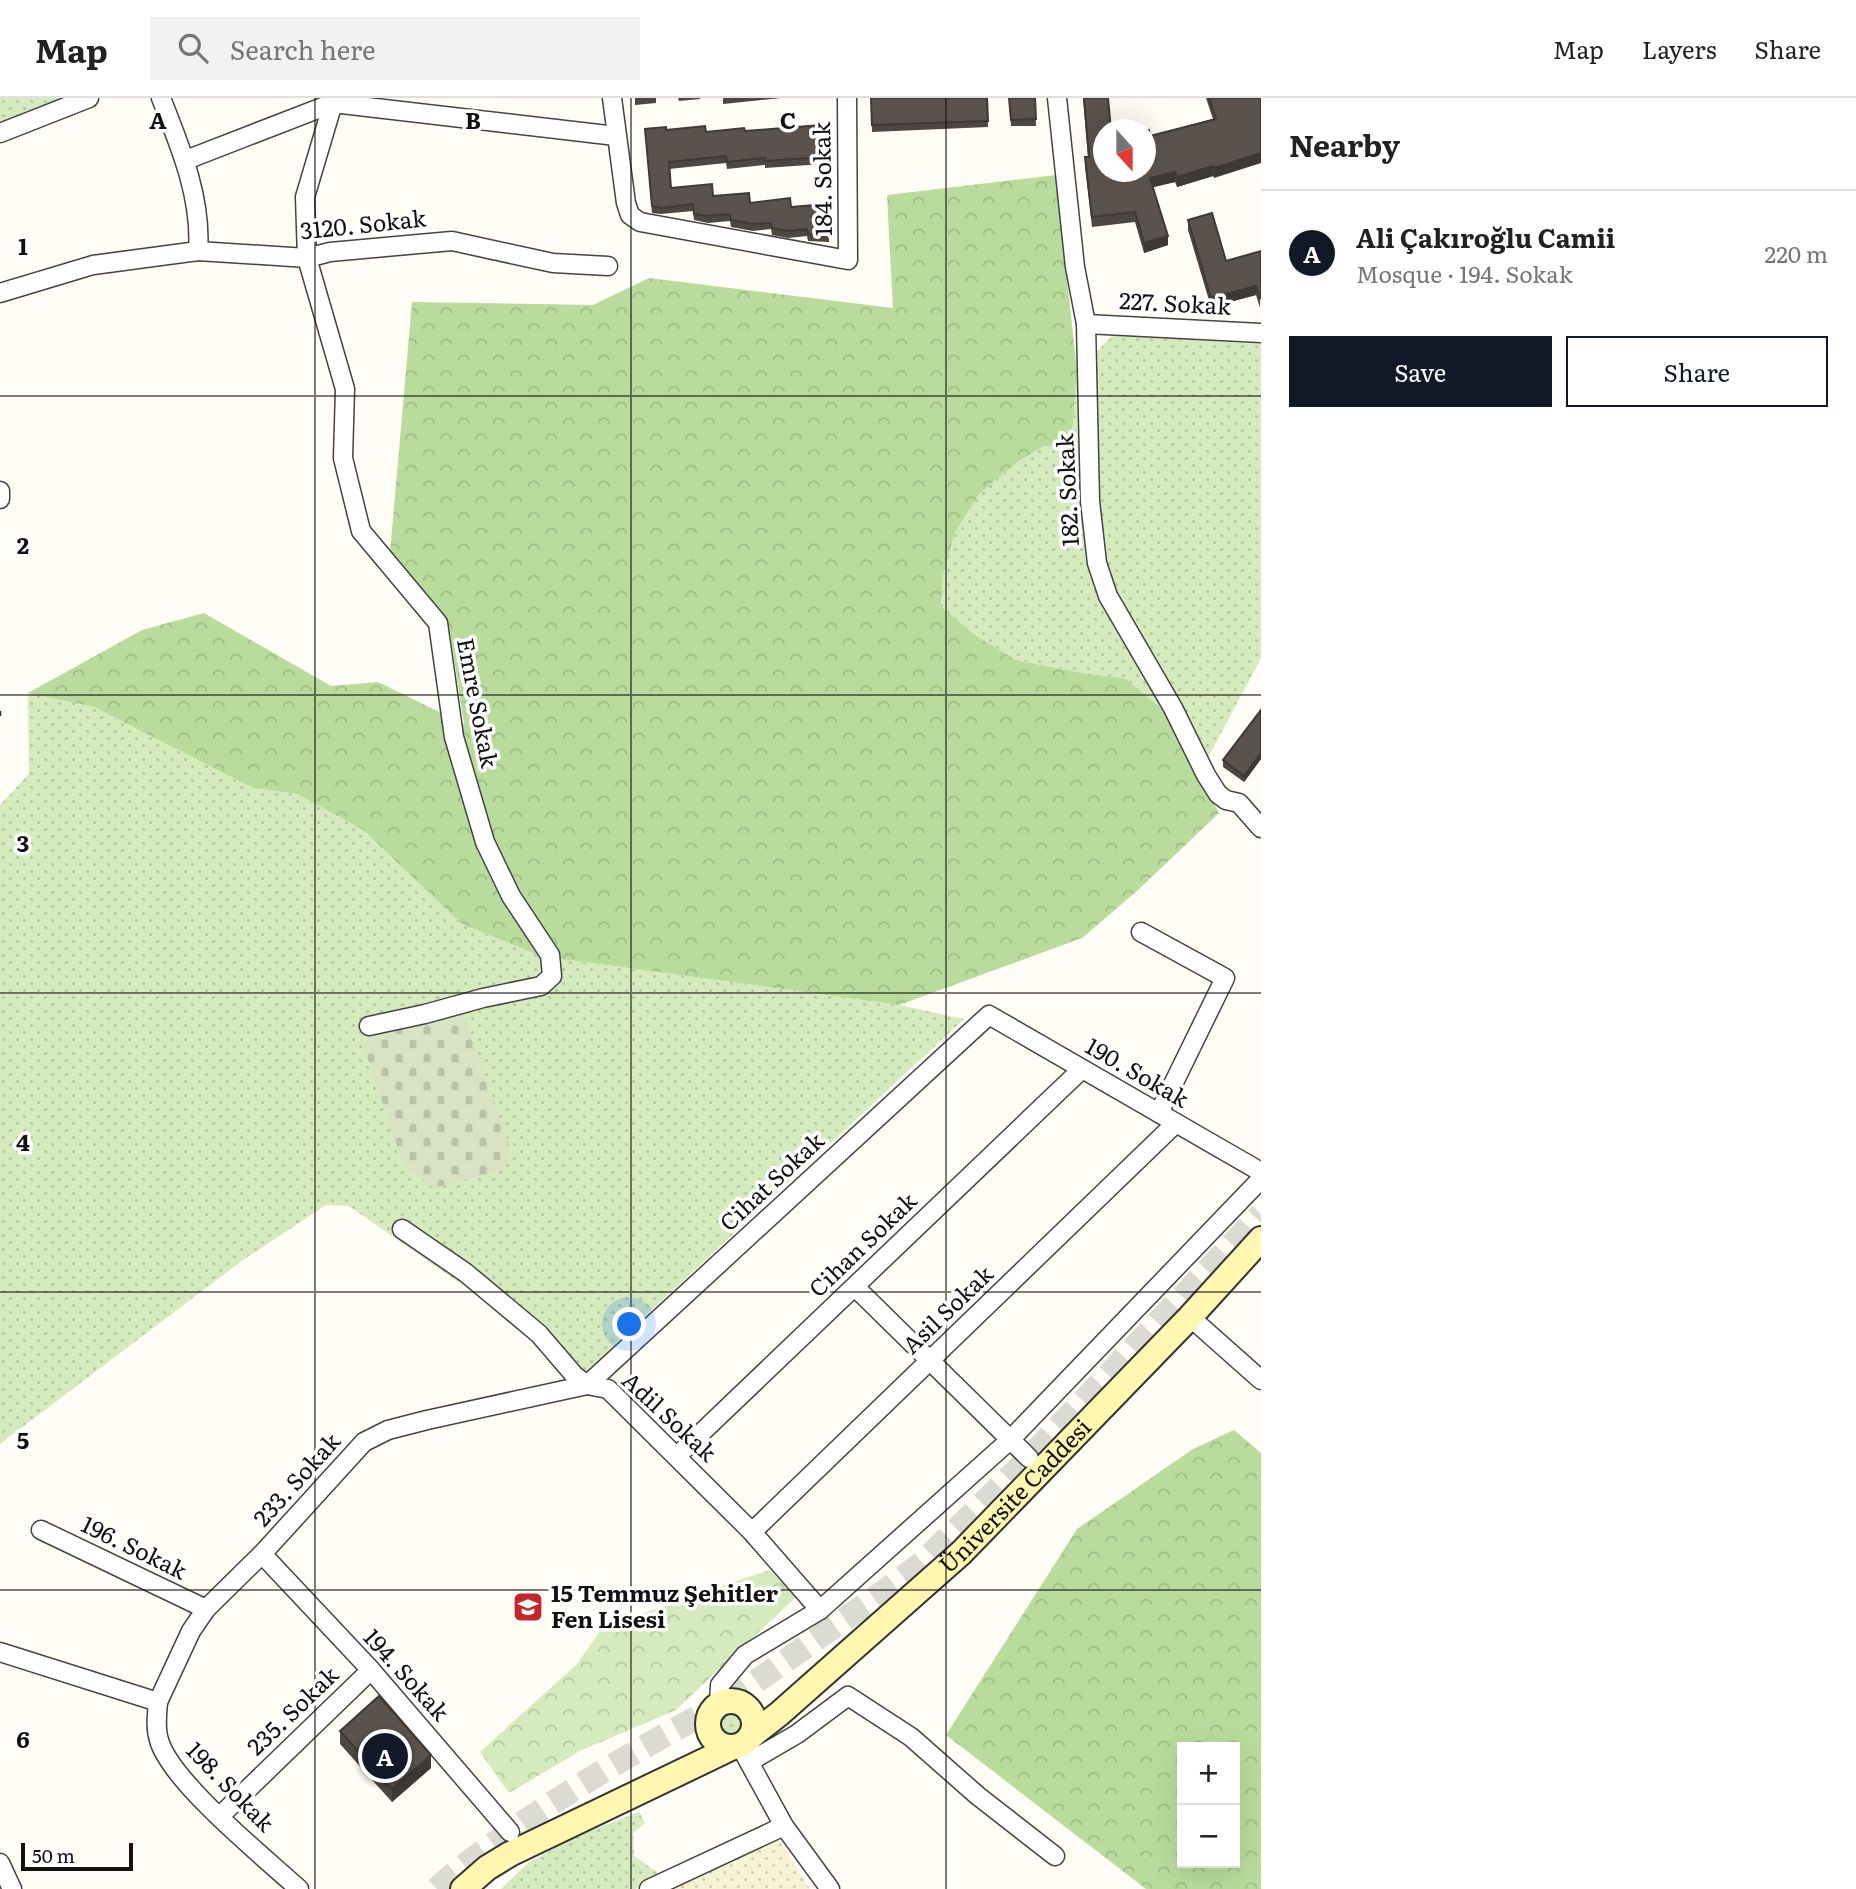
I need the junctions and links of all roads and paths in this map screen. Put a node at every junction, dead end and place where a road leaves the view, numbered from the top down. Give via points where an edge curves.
1 (89, 98) edge
2 (161, 98) edge
3 (612, 98) edge
4 (847, 98) edge
5 (1057, 98) edge
6 (332, 100) edge
7 (0, 133) edge
8 (616, 136) junction
9 (186, 160) junction
10 (198, 251) junction
11 (307, 258) junction
12 (608, 266) dead end
13 (0, 293) edge
14 (1086, 324) junction
15 (1261, 333) edge
16 (0, 491) edge
17 (0, 499) edge
18 (1261, 828) edge
19 (1141, 932) dead end
20 (989, 1016) joint
21 (369, 1026) dead end
22 (1082, 1069) junction
23 (1159, 1113) junction
24 (1176, 1123) junction
25 (1261, 1172) edge
26 (1261, 1179) edge
27 (402, 1229) dead end
28 (1261, 1240) edge
29 (855, 1287) junction
30 (1190, 1317) junction
31 (930, 1361) junction
32 (1261, 1380) edge
33 (587, 1385) junction
34 (1010, 1440) junction
35 (677, 1456) junction
36 (1029, 1458) dead end
37 (41, 1530) dead end
38 (752, 1532) junction
39 (262, 1555) junction
40 (206, 1609) junction
41 (820, 1610) junction
42 (0, 1652) edge
43 (370, 1670) junction
44 (158, 1702) junction
45 (719, 1704) junction
46 (743, 1748) junction
47 (220, 1816) junction
48 (784, 1826) junction
49 (510, 1832) dead end
50 (1055, 1856) dead end
51 (0, 1863) edge
52 (12, 1889) edge
53 (299, 1889) edge
54 (463, 1889) edge
55 (649, 1889) edge
56 (830, 1889) edge

1 - 7 street
2 - 9 street
3 - 8 street
4 - 8 street, 184. Sokak via 848,260 639,222 626,203
5 - 14 street, 182. Sokak
6 - 8 street
6 - 9 street
6 - 11 street, Emre Sokak via 305,197
9 - 10 street
10 - 11 street, 3120. Sokak
10 - 13 street, 3120. Sokak via 93,265
11 - 12 street, 3120. Sokak via 452,241 552,263
11 - 21 street, Emre Sokak via 345,389 343,458 361,531 438,623 454,737 485,842 511,897 550,955 553,971 541,986
14 - 15 street, 227. Sokak
14 - 18 street, 182. Sokak via 1090,501 1097,563 1108,596 1174,708 1212,785 1226,800 1239,803
16 - 17 street
19 - 23 street via 1226,978
20 - 22 street, 190. Sokak
20 - 33 street, Cihat Sokak
22 - 23 street, 190. Sokak
22 - 29 street, Cihan Sokak
23 - 24 street, 190. Sokak
24 - 25 street, 190. Sokak
24 - 31 street, Asil Sokak
26 - 34 street
27 - 33 street, Adil Sokak via 466,1273 529,1326
28 - 30 street, Üniversite Caddesi
29 - 31 street
29 - 35 street, Cihan Sokak
30 - 32 street
30 - 46 street, Üniversite Caddesi via 961,1553
31 - 34 street
31 - 38 street, Asil Sokak
33 - 35 street, Adil Sokak via 608,1389
33 - 39 street, 233. Sokak via 427,1420 364,1442
34 - 36 street
34 - 41 street
35 - 38 street, Adil Sokak
37 - 40 street, 196. Sokak
38 - 41 street, Adil Sokak
39 - 40 street, 233. Sokak
39 - 43 street, 194. Sokak
40 - 44 street, 233. Sokak
41 - 45 street via 745,1655 720,1685
42 - 44 street
43 - 47 street, 235. Sokak
43 - 49 street, 194. Sokak
44 - 47 street, 198. Sokak via 156,1728 165,1755 176,1773
45 - 46 street via 710,1716 709,1731 718,1744
45 - 46 street via 734,1702 747,1708 754,1721
46 - 48 street
46 - 50 street via 797,1734 848,1696 911,1737
46 - 54 street, Üniversite Caddesi via 510,1854
47 - 53 street, 198. Sokak
48 - 55 street
48 - 56 street
51 - 52 street

